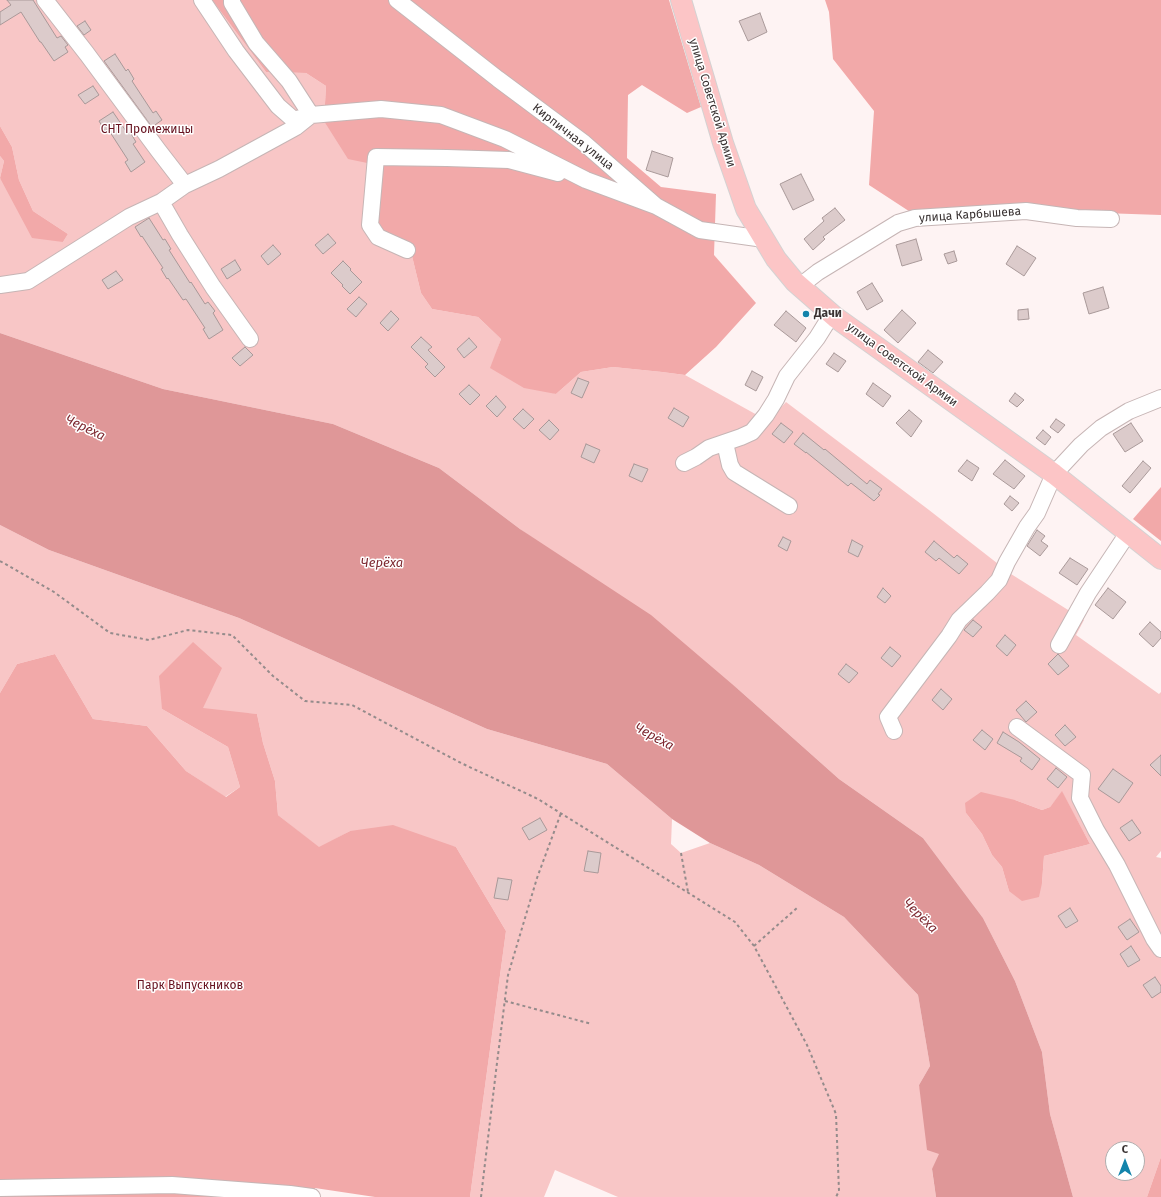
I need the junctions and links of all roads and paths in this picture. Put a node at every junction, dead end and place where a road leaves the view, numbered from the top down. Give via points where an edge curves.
1 (45, 0) edge
2 (202, 0) edge
3 (232, 0) edge
4 (397, 0) edge
5 (681, 0) edge
6 (311, 115) junction
7 (586, 180) junction
8 (185, 185) junction
9 (161, 202) junction
10 (656, 206) junction
11 (1111, 219) dead end
12 (764, 239) junction
13 (407, 250) dead end
14 (0, 285) edge
15 (800, 286) junction
16 (832, 314) junction
17 (250, 339) dead end
18 (1161, 398) edge
19 (725, 443) junction
20 (684, 463) dead end
21 (1054, 474) junction
22 (790, 506) dead end
23 (1128, 533) junction
24 (1161, 559) edge
25 (0, 562) edge
26 (1059, 645) dead end
27 (1017, 727) dead end
28 (894, 731) dead end
29 (561, 813) junction
30 (681, 853) dead end
31 (688, 892) junction
32 (798, 907) dead end
33 (754, 946) junction
34 (1161, 949) edge
35 (505, 1001) junction
36 (592, 1024) dead end
37 (0, 1188) edge
38 (64, 1192) edge
39 (312, 1197) edge
40 (481, 1197) edge
41 (836, 1197) edge

1 - 8 street
2 - 6 street via 236,51 278,106 294,120
3 - 6 street via 256,43 289,81
4 - 10 street, Кирпичная улица via 584,142
5 - 12 main road, улица Советской Армии via 723,144 746,209
6 - 7 street via 380,109 441,115 505,139
6 - 8 street via 296,127
7 - 10 street
7 - 13 street via 509,160 376,157 370,225 378,236
8 - 9 street
9 - 14 street via 129,217 28,281
9 - 17 street via 209,281
10 - 12 street, Кирпичная улица via 700,230
11 - 15 street, улица Карбышева via 1077,218 1026,211 915,218 898,223 818,272
12 - 15 main road, улица Советской Армии via 776,258
15 - 16 main road, улица Советской Армии
16 - 19 street via 787,376 776,399 752,432
16 - 21 main road, улица Советской Армии
18 - 21 street via 1128,411 1101,428
19 - 20 street via 709,448
19 - 22 street via 734,472
21 - 23 main road, улица Советской Армии
21 - 28 street via 1037,513 999,580 959,620 888,717
23 - 24 main road, улица Советской Армии
23 - 26 street via 1088,593
25 - 29 path via 54,592 110,633 149,640 188,630 232,635 273,676 305,701 352,705
27 - 34 street via 1082,775 1080,798
29 - 31 path
29 - 35 path via 535,886 508,975
30 - 31 path
31 - 33 path via 735,922
32 - 33 path
33 - 41 path via 807,1045 836,1114 839,1191
35 - 36 path
35 - 40 path
37 - 38 street
38 - 39 street via 172,1185

